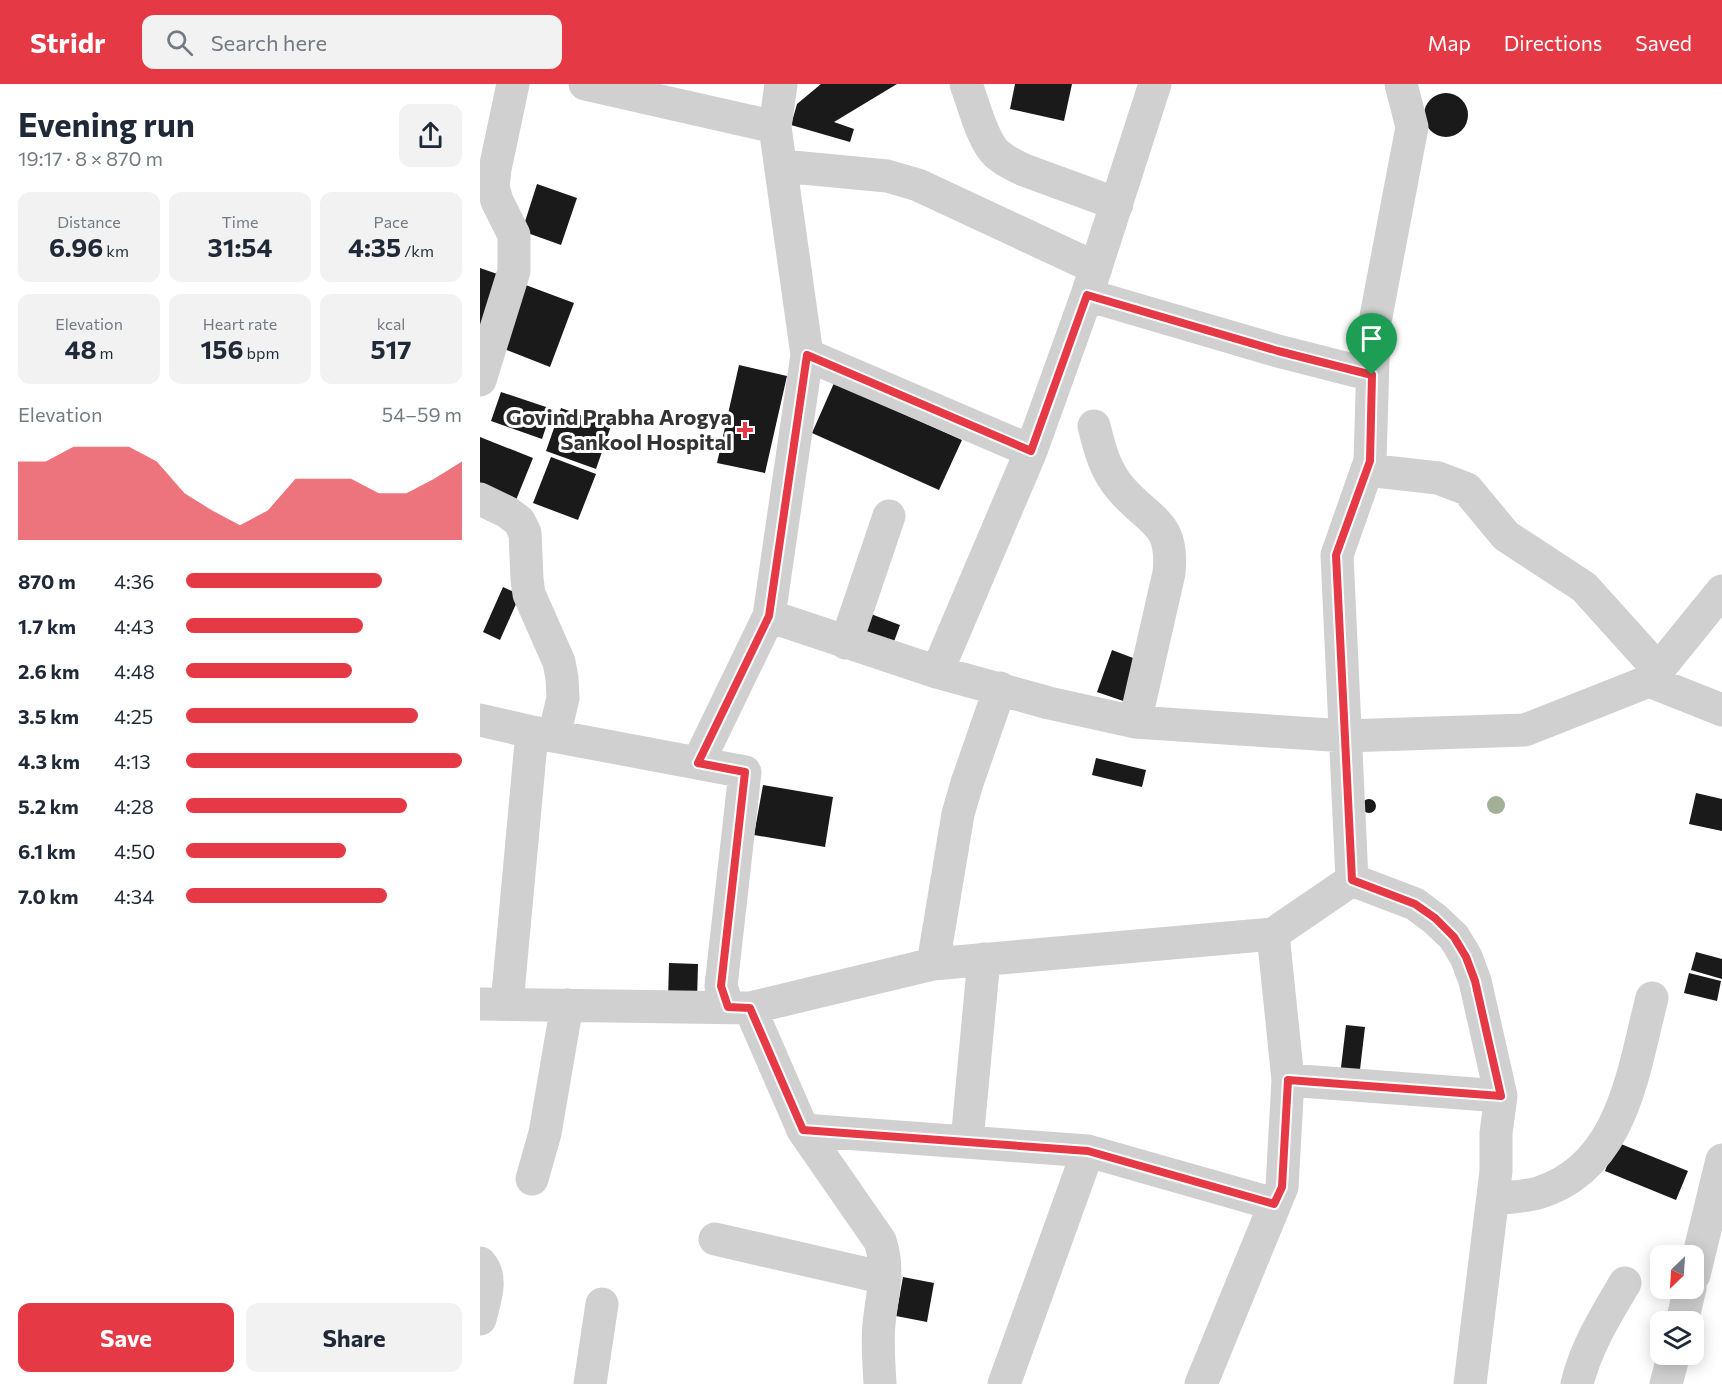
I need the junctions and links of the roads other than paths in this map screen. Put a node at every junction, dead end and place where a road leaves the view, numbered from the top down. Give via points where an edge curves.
1 (513, 84) edge
2 (585, 84) edge
3 (782, 84) edge
4 (966, 84) edge
5 (1155, 84) edge
6 (1401, 84) edge
7 (775, 127) junction
8 (782, 166) junction
9 (1117, 204) junction
10 (1091, 281) junction
11 (486, 340) edge
12 (807, 355) junction
13 (1372, 375) junction
14 (480, 380) edge
15 (1094, 426) dead end
16 (1031, 451) junction
17 (1367, 470) junction
18 (480, 499) edge
19 (889, 516) dead end
20 (1722, 591) edge
21 (769, 616) junction
22 (846, 643) junction
23 (937, 672) junction
24 (1653, 675) junction
25 (1000, 688) junction
26 (1722, 710) edge
27 (480, 720) edge
28 (1136, 722) junction
29 (543, 734) junction
30 (1345, 736) junction
31 (698, 763) junction
32 (1352, 880) junction
33 (1273, 934) junction
34 (984, 959) junction
35 (933, 964) junction
36 (1652, 998) dead end
37 (494, 1004) edge
38 (567, 1005) junction
39 (739, 1007) junction
40 (1288, 1080) junction
41 (1501, 1096) junction
42 (803, 1130) junction
43 (967, 1141) junction
44 (1088, 1151) junction
45 (1722, 1160) edge
46 (532, 1179) dead end
47 (1493, 1199) junction
48 (1274, 1204) junction
49 (715, 1239) dead end
50 (1701, 1245) edge
51 (480, 1263) edge
52 (885, 1278) junction
53 (1625, 1283) dead end
54 (602, 1304) dead end
55 (480, 1319) edge
56 (1671, 1365) edge
57 (590, 1384) edge
58 (880, 1384) edge
59 (1004, 1384) edge
60 (1201, 1384) edge
61 (1470, 1384) edge
62 (1577, 1384) edge
63 (1666, 1384) edge

1 - 11 street via 493,187 514,235 516,256 514,271
2 - 7 street
3 - 7 street
4 - 9 street via 994,152 1024,170
5 - 9 street
6 - 13 street via 1412,127 1374,327
7 - 8 street
8 - 10 street via 887,176 918,185
8 - 12 street
9 - 10 street
10 - 13 street via 1278,351
10 - 16 street
11 - 14 street
12 - 16 street
12 - 21 street
13 - 17 street
15 - 28 street via 1102,460 1122,490 1157,522 1168,538 1171,554
16 - 23 street
17 - 24 street via 1438,478 1467,489 1506,536 1584,587
17 - 30 street via 1336,555
18 - 29 street via 507,512 525,532 529,594 559,662 562,678 563,698
19 - 22 street
20 - 24 street
21 - 22 street
21 - 31 street
22 - 23 street
23 - 25 street
24 - 26 street
24 - 30 street via 1525,730
25 - 28 street
25 - 35 street via 958,814
27 - 29 street
28 - 30 street
29 - 31 street
29 - 37 street
30 - 32 street
31 - 39 street via 745,772 721,986
32 - 33 street
32 - 41 street via 1415,904 1454,937 1475,981
33 - 34 street
33 - 40 street
34 - 35 street
34 - 43 street
35 - 39 street
36 - 47 street via 1625,1101 1615,1128 1597,1156 1560,1184 1537,1194
37 - 38 street
38 - 39 street
38 - 46 street via 545,1133
39 - 42 street
40 - 41 street
40 - 48 street via 1282,1187
41 - 47 street
42 - 43 street
42 - 52 street via 880,1241 886,1257
43 - 44 street
44 - 48 street
44 - 59 street
45 - 50 street
47 - 61 street
48 - 60 street
49 - 52 street
51 - 55 street via 486,1269 487,1279
52 - 58 street via 879,1326
53 - 62 street via 1597,1332
54 - 57 street
56 - 63 street

